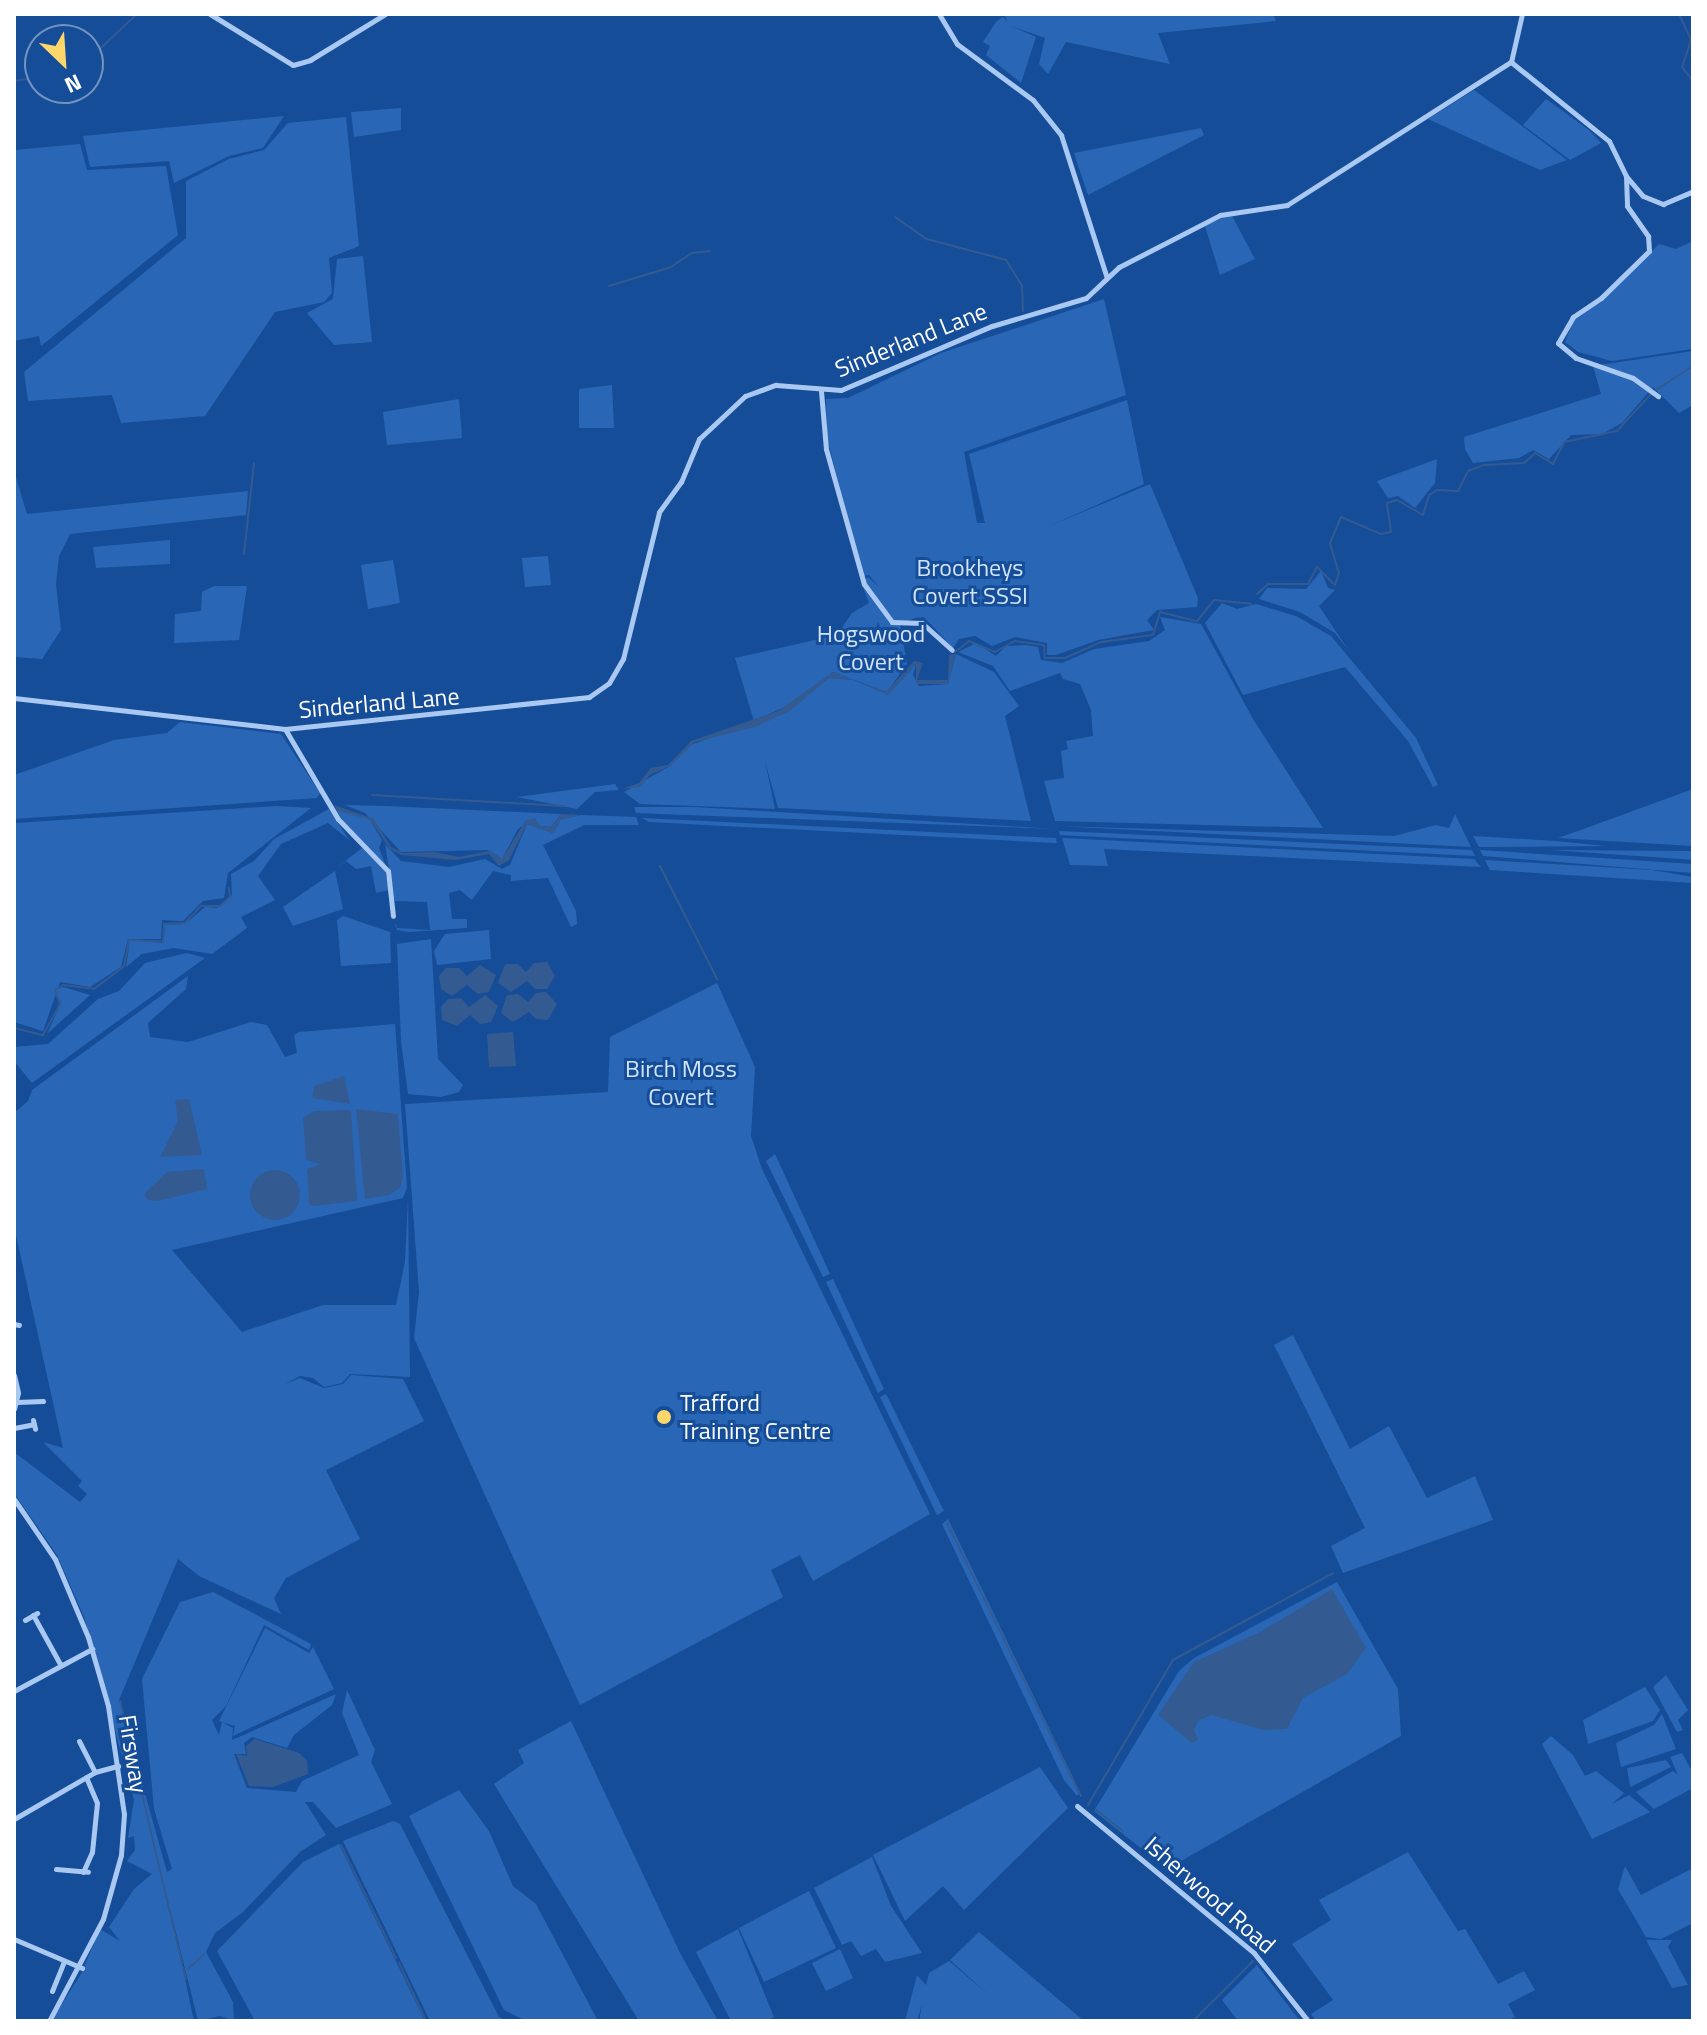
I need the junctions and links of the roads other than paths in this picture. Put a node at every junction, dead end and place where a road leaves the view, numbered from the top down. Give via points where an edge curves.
1 (210, 14) edge
2 (385, 14) edge
3 (939, 14) edge
4 (1522, 14) edge
5 (1511, 62) junction
6 (1626, 176) junction
7 (1693, 191) edge
8 (1107, 278) junction
9 (821, 391) junction
10 (1658, 396) dead end
11 (952, 650) dead end
12 (14, 698) edge
13 (285, 729) junction
14 (393, 916) dead end
15 (14, 1375) edge
16 (43, 1401) dead end
17 (17, 1402) junction
18 (14, 1409) edge
19 (34, 1424) dead end
20 (14, 1428) edge
21 (14, 1499) edge
22 (25, 1620) dead end
23 (92, 1649) junction
24 (60, 1664) junction
25 (14, 1691) edge
26 (79, 1741) dead end
27 (118, 1766) junction
28 (95, 1772) junction
29 (86, 1777) junction
30 (1077, 1806) dead end
31 (14, 1819) edge
32 (56, 1869) dead end
33 (14, 1939) edge
34 (64, 1961) junction
35 (82, 1968) junction
36 (52, 1991) dead end
37 (49, 2021) edge
38 (1308, 2021) edge

1 - 2 street via 293,65
3 - 8 street via 957,44 1033,100 1061,135
4 - 5 street
5 - 6 street via 1609,141
5 - 8 street, Sinderland Lane via 1287,205 1227,212
6 - 7 street via 1643,196 1663,204
6 - 10 street via 1627,206 1648,236 1649,251 1601,298 1573,317 1558,343 1576,358
8 - 9 street, Sinderland Lane via 1081,300 992,326 854,386
9 - 11 street via 826,449 864,584 892,622 922,623
9 - 13 street, Sinderland Lane via 786,385 761,388 724,412 699,439 681,482 657,518 623,659 598,693 559,704
12 - 13 street, Sinderland Lane
13 - 14 street via 335,815 388,871
15 - 17 street
16 - 17 street
17 - 18 street
19 - 20 street
21 - 23 street, Firsway via 63,1573
22 - 24 street via 35,1614
23 - 24 street
23 - 27 street, Firsway
24 - 25 street
26 - 28 street
27 - 28 street
27 - 35 street, Firsway via 124,1814 121,1855
28 - 29 street
29 - 31 street
29 - 32 street via 97,1803 86,1872
30 - 38 street, Isherwood Road via 1254,1953
33 - 34 street
34 - 35 street
34 - 36 street
35 - 37 street, Firsway

